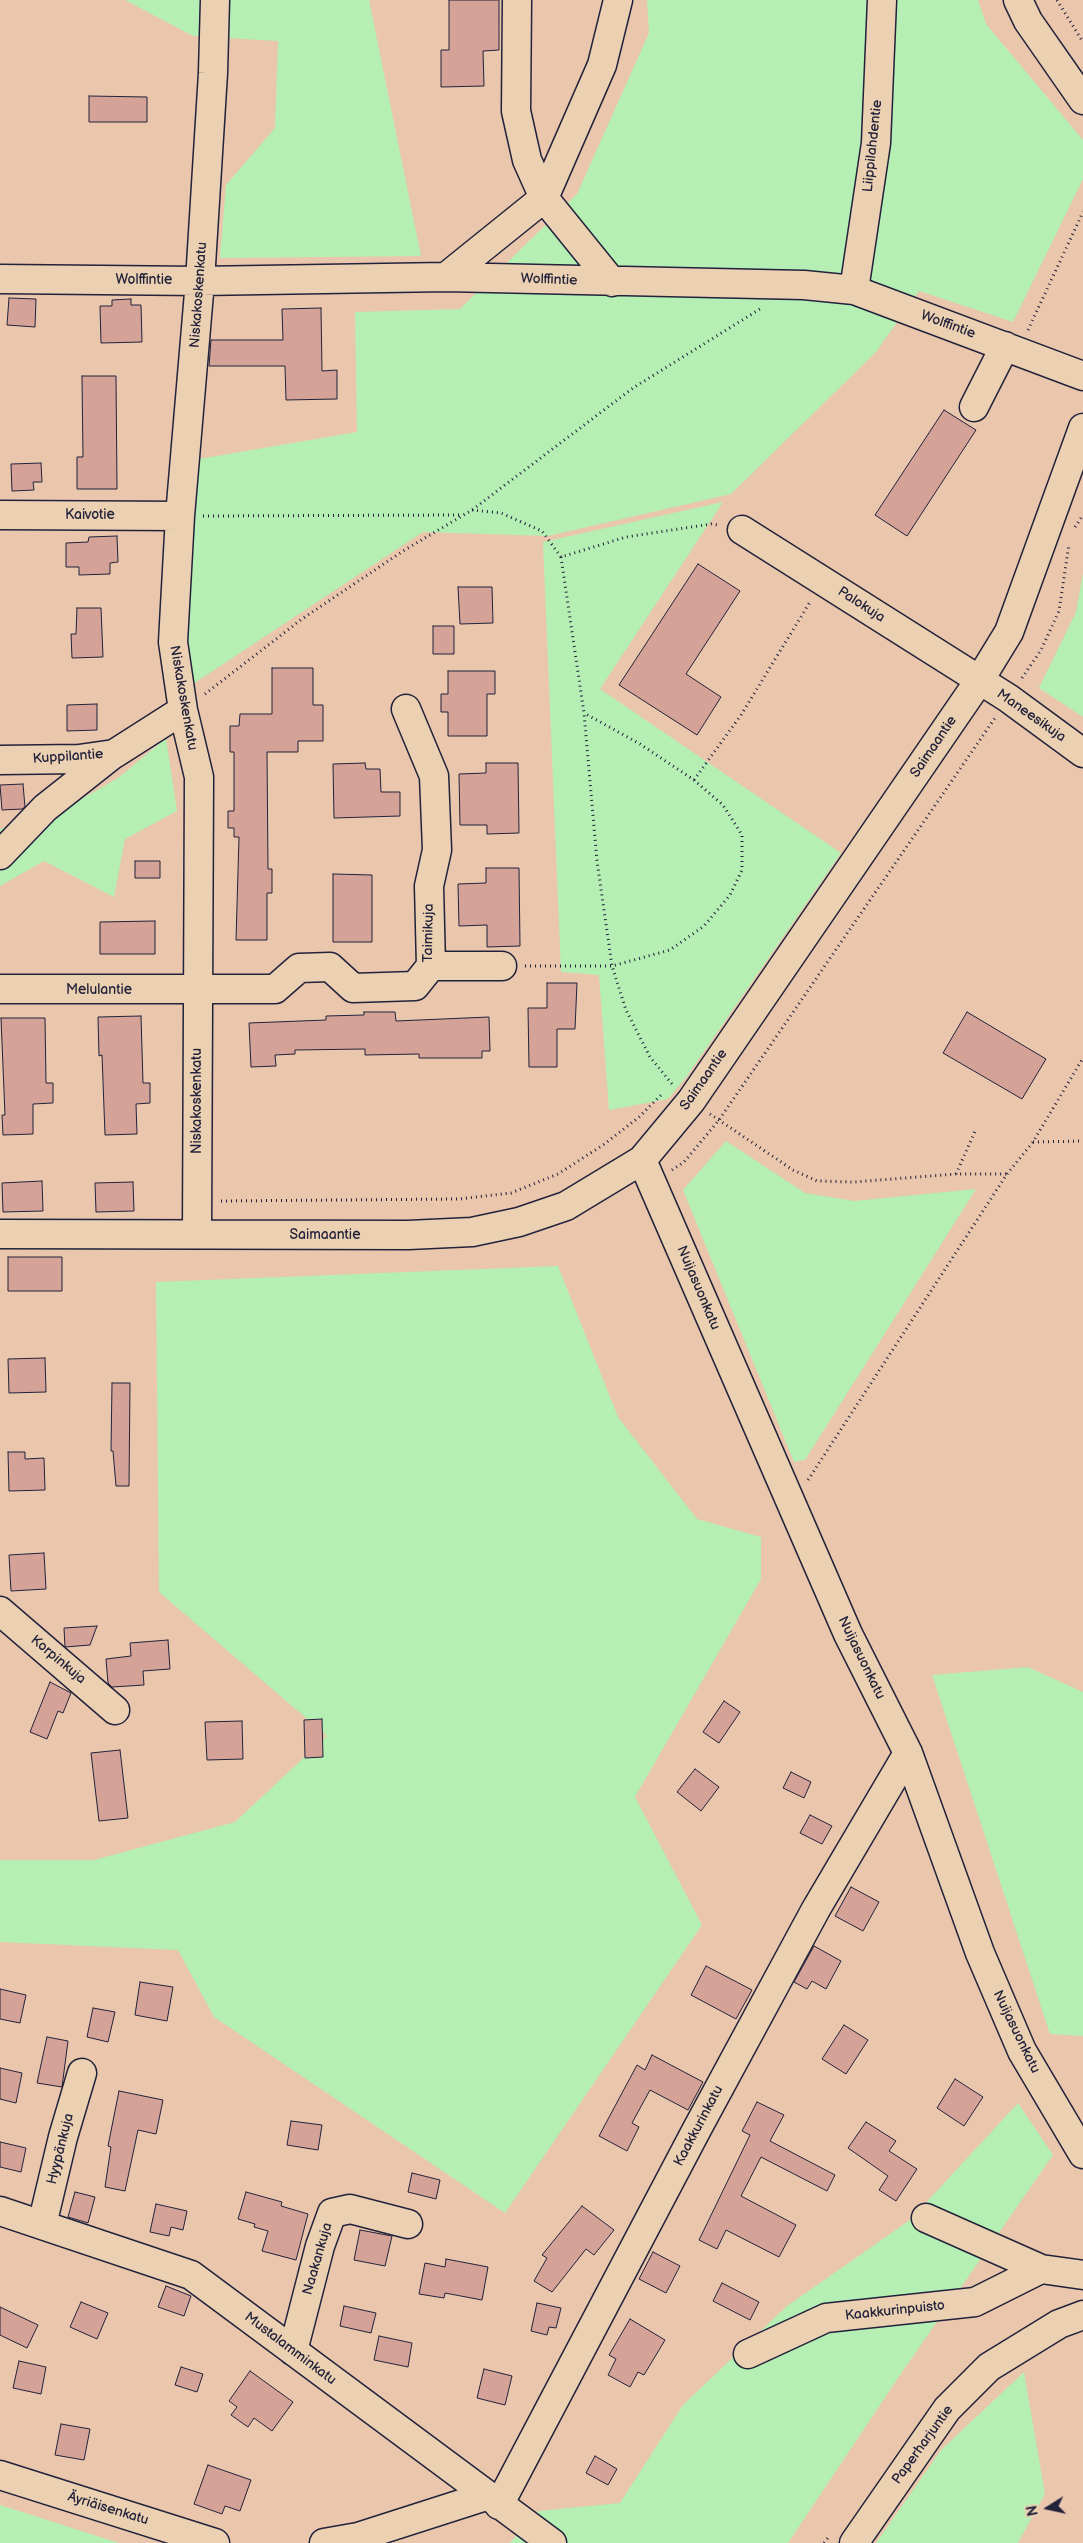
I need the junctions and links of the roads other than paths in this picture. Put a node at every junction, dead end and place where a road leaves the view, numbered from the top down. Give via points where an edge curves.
1 (215, 0) edge
2 (516, 0) edge
3 (618, 0) edge
4 (882, 0) edge
5 (1018, 0) edge
6 (1083, 100) edge
7 (544, 198) junction
8 (446, 277) junction
9 (0, 279) edge
10 (200, 281) junction
11 (612, 282) junction
12 (854, 290) junction
13 (1012, 348) junction
14 (1083, 376) edge
15 (974, 407) dead end
16 (1083, 428) edge
17 (0, 515) edge
18 (180, 516) junction
19 (742, 530) road end
20 (979, 680) junction
21 (406, 709) dead end
22 (183, 710) junction
23 (1083, 753) edge
24 (114, 754) junction
25 (0, 760) edge
26 (0, 855) edge
27 (431, 966) junction
28 (502, 966) road end
29 (0, 990) edge
30 (198, 990) junction
31 (642, 1160) junction
32 (0, 1234) edge
33 (197, 1234) junction
34 (0, 1611) edge
35 (115, 1710) dead end
36 (908, 1753) junction
37 (82, 2073) dead end
38 (1083, 2154) edge
39 (0, 2211) edge
40 (926, 2218) dead end
41 (408, 2224) dead end
42 (42, 2225) junction
43 (1041, 2270) junction
44 (1083, 2274) edge
45 (1083, 2315) edge
46 (292, 2351) junction
47 (748, 2354) dead end
48 (0, 2475) edge
49 (493, 2500) junction
50 (215, 2543) edge
51 (324, 2543) edge
52 (552, 2543) edge
53 (854, 2543) edge

1 - 10 street, Niskakoskenkatu
2 - 7 street via 516,111 527,160
3 - 7 street via 602,65
4 - 12 street, Liippilahdentie via 876,143
5 - 6 street via 1028,21
7 - 8 street
7 - 11 street
8 - 10 street, Wolffintie
8 - 11 street, Wolffintie
9 - 10 street, Wolffintie
10 - 18 street, Niskakoskenkatu
11 - 12 street, Wolffintie via 804,285
12 - 13 street, Wolffintie
13 - 14 street, Wolffintie
13 - 15 street
16 - 20 street, Saimaantie via 1009,632
17 - 18 street, Kaivotie
18 - 22 street, Niskakoskenkatu via 173,642
19 - 20 street, Palokuja
20 - 23 street, Maneesikuja
20 - 31 street, Saimaantie via 682,1092
21 - 27 street, Taimikuja via 434,776 437,850 429,886
22 - 24 street, Kuppilantie
22 - 30 street, Niskakoskenkatu via 198,777
24 - 25 street, Kuppilantie via 80,759
24 - 26 street via 45,808
27 - 28 street
27 - 30 street, Taimikuja via 415,986 353,988 330,967 299,968 275,989
29 - 30 street, Melulantie
30 - 33 street, Niskakoskenkatu
31 - 33 street, Saimaantie via 566,1206 519,1222 472,1232 408,1236
31 - 36 street, Nuijasuonkatu via 848,1634
32 - 33 street, Saimaantie
34 - 35 street, Korpinkuja
36 - 38 street, Nuijasuonkatu via 980,1953 1022,2051
36 - 49 street, Kaakkurinkatu via 816,1909
37 - 42 street, Hyypänkuja via 62,2137
39 - 42 street, Mustalamminkatu
40 - 43 street
41 - 46 street, Naakankuja via 350,2209 332,2213
42 - 46 street, Mustalamminkatu via 191,2275
43 - 44 street
43 - 47 street, Kaakkurinpuisto via 975,2302 826,2318
45 - 53 street, Paperharjuntie via 1059,2324 989,2367 947,2409
46 - 49 street, Mustalamminkatu
48 - 50 street, Äyriäisenkatu
49 - 51 street via 358,2537
49 - 52 street, Mustalamminkatu

